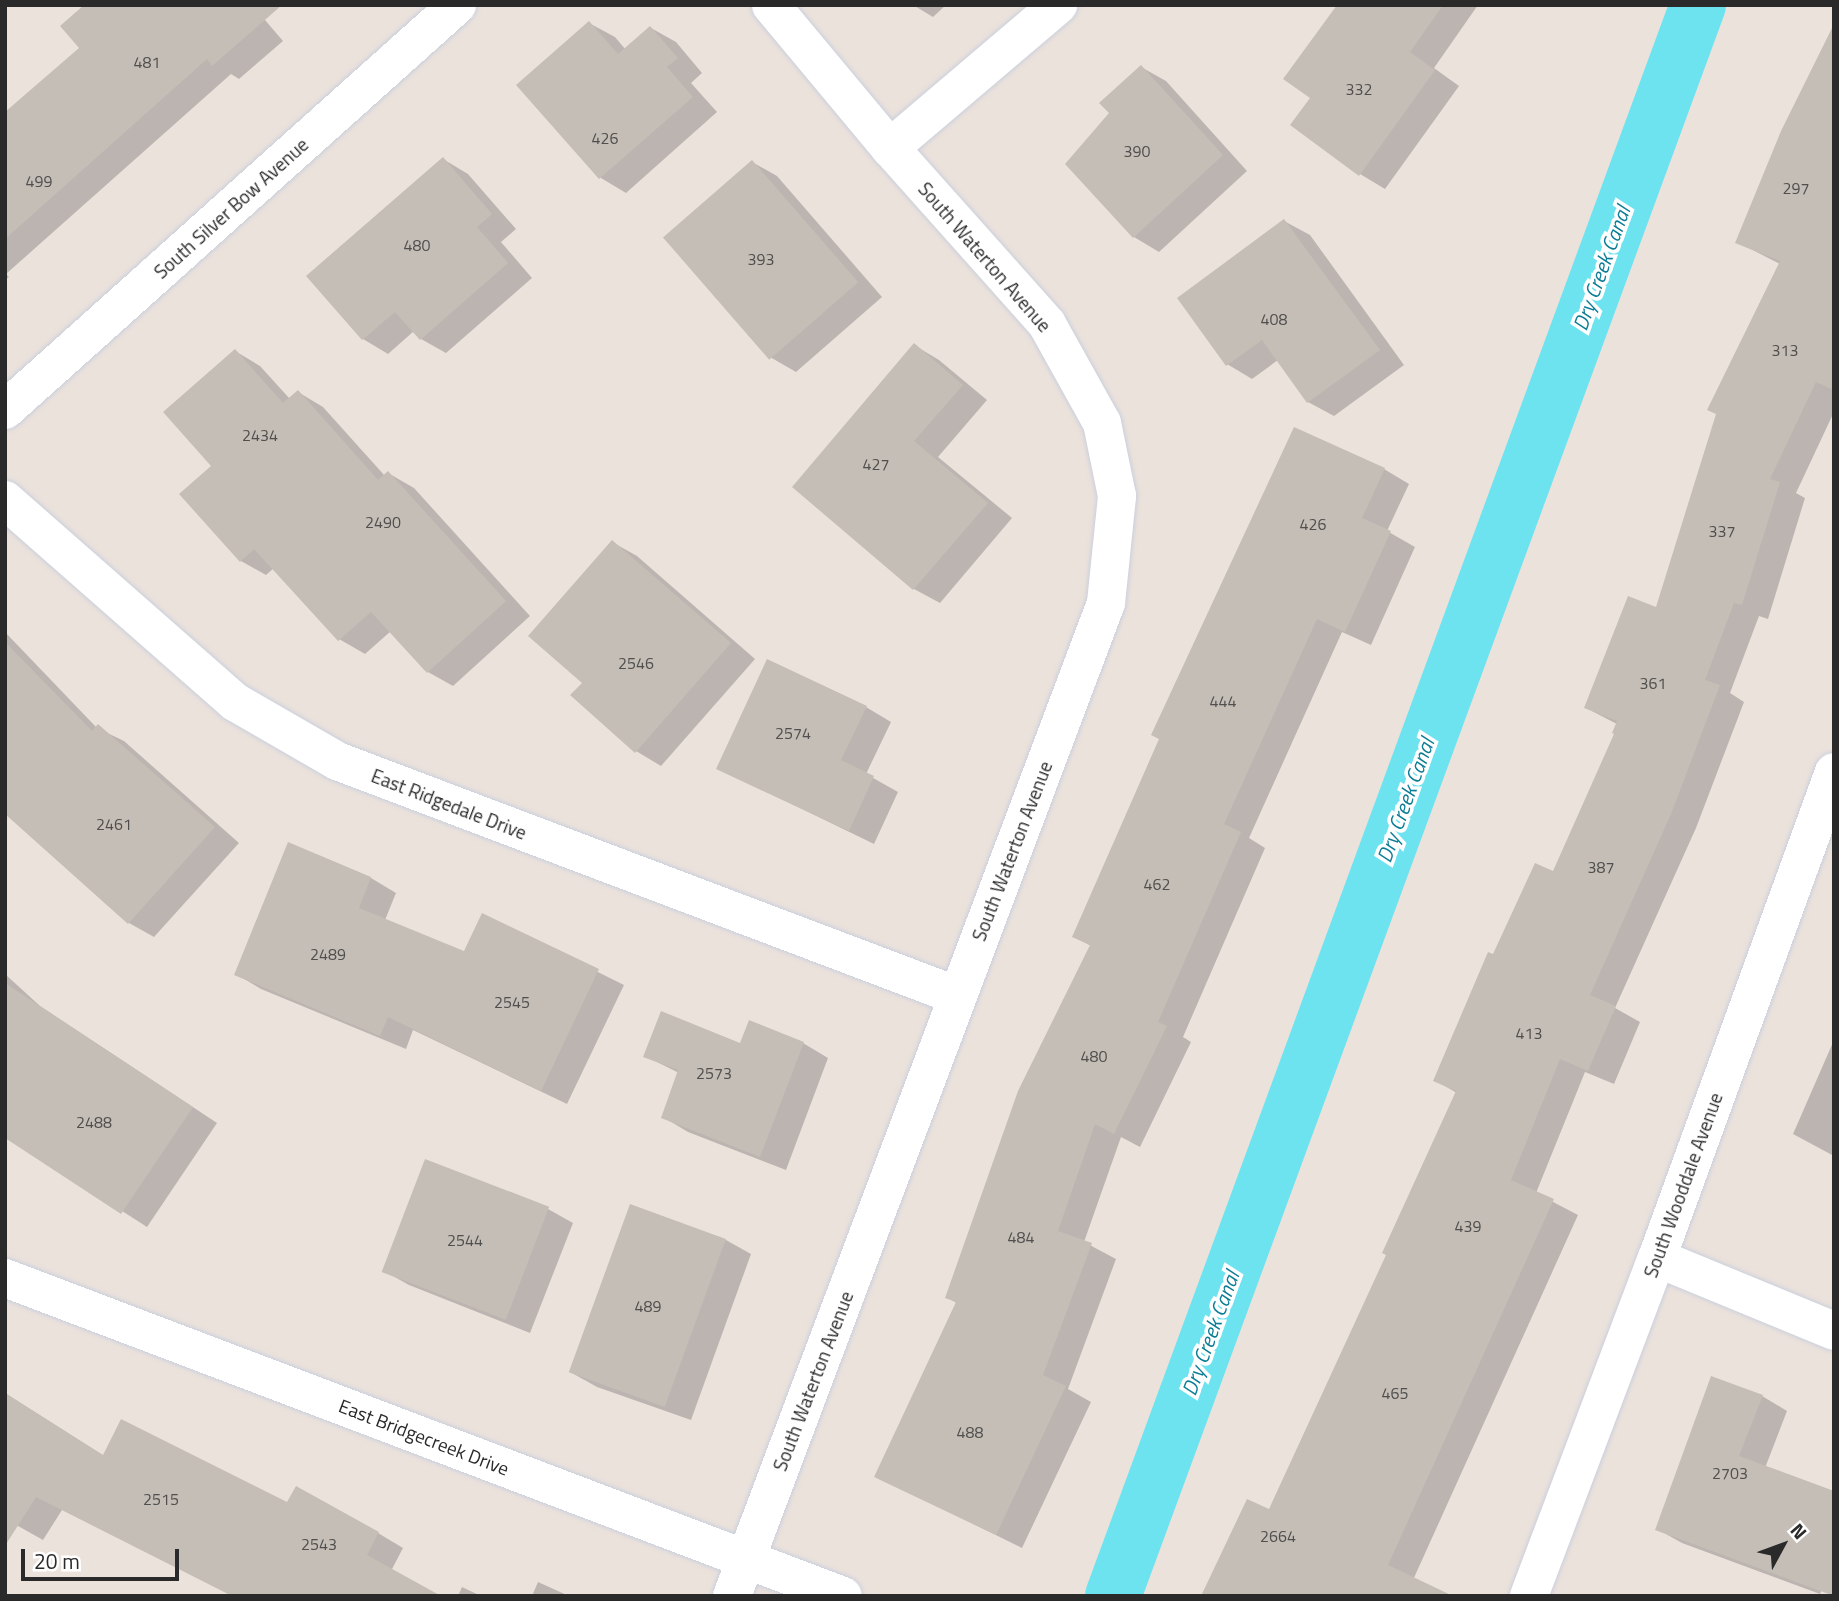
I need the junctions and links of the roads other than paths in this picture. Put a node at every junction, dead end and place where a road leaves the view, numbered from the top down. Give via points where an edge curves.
1 (457, 5) edge
2 (771, 5) edge
3 (1058, 5) edge
4 (890, 148) junction
5 (5, 411) edge
6 (5, 500) edge
7 (1834, 772) edge
8 (958, 996) junction
9 (1657, 1258) junction
10 (5, 1278) edge
11 (1834, 1331) edge
12 (746, 1559) junction
13 (732, 1596) edge
14 (844, 1596) edge
15 (1529, 1596) edge

1 - 5 street, South Silver Bow Avenue
2 - 4 street
3 - 4 street
4 - 8 street, South Waterton Avenue via 1047,324 1102,422 1117,496 1106,603
6 - 8 street, East Ridgedale Drive via 235,702 337,761
7 - 9 street, South Wooddale Avenue
8 - 12 street, South Waterton Avenue
9 - 11 street
9 - 15 street, South Wooddale Avenue
10 - 12 street, East Bridgecreek Drive
12 - 13 street, South Waterton Avenue
12 - 14 street, East Bridgecreek Drive

